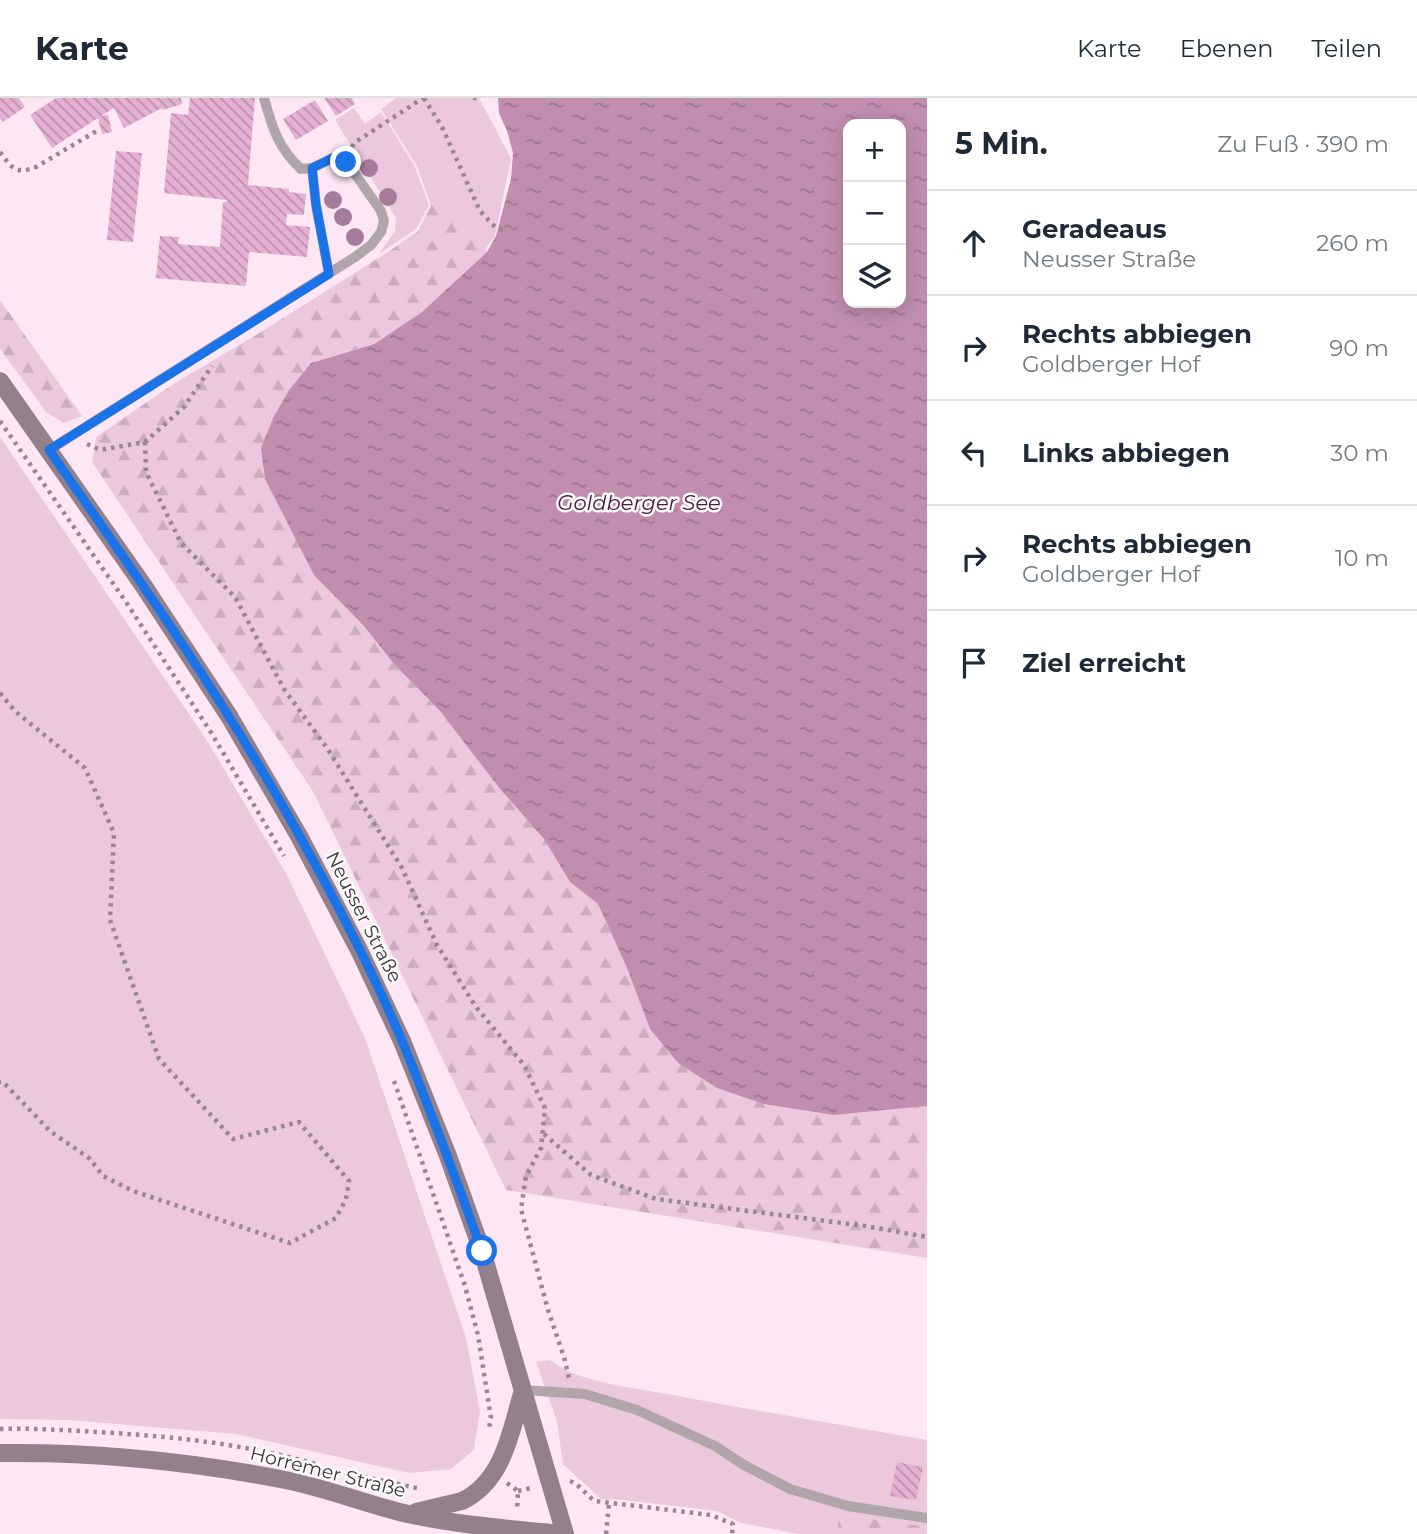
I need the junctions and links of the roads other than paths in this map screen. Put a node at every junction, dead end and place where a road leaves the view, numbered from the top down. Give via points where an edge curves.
1 (264, 98) edge
2 (312, 168) junction
3 (329, 274) junction
4 (0, 381) edge
5 (49, 450) junction
6 (523, 1390) junction
7 (0, 1453) edge
8 (409, 1514) junction
9 (927, 1518) edge
10 (563, 1534) edge

1 - 2 lane via 279,144 301,169
2 - 3 lane
2 - 3 lane via 335,157 346,162 384,221 371,245
3 - 5 lane
4 - 5 main road, Neusser Straße
5 - 6 main road, Neusser Straße via 229,716 359,950 448,1156
6 - 8 main road via 509,1439 494,1474 483,1486 462,1500
6 - 9 lane via 585,1394 637,1410 715,1446 790,1489 848,1506
6 - 10 main road, Neusser Straße
7 - 8 main road, Horremer Straße via 208,1467 283,1479
8 - 10 main road, Horremer Straße

